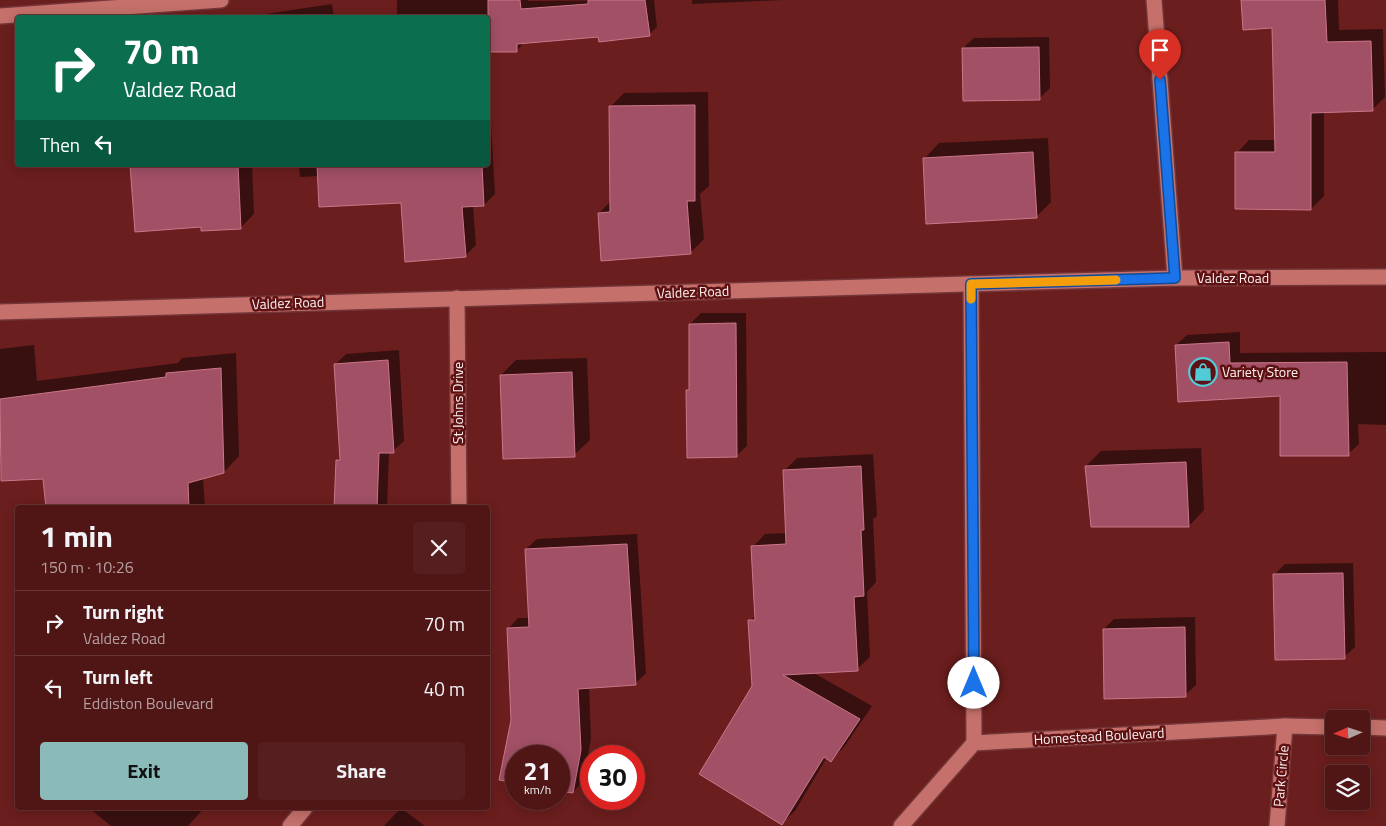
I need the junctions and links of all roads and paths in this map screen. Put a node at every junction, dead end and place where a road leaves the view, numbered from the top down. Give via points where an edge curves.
1 (221, 0) edge
2 (1154, 0) edge
3 (0, 16) edge
4 (1386, 277) edge
5 (1175, 278) junction
6 (971, 284) junction
7 (457, 298) junction
8 (0, 312) edge
9 (459, 505) edge
10 (1286, 726) junction
11 (1325, 727) edge
12 (1370, 727) edge
13 (1386, 728) edge
14 (974, 743) junction
15 (302, 810) edge
16 (290, 826) edge
17 (901, 826) edge
18 (1277, 826) edge

1 - 3 street
2 - 5 street
4 - 5 street, Valdez Road
5 - 6 street, Valdez Road
6 - 7 street, Valdez Road
6 - 14 street
7 - 8 street, Valdez Road
7 - 9 street, St Johns Drive
10 - 11 street, Homestead Boulevard
10 - 14 street, Homestead Boulevard
10 - 18 street, Park Circle
12 - 13 street
14 - 17 street
15 - 16 street

